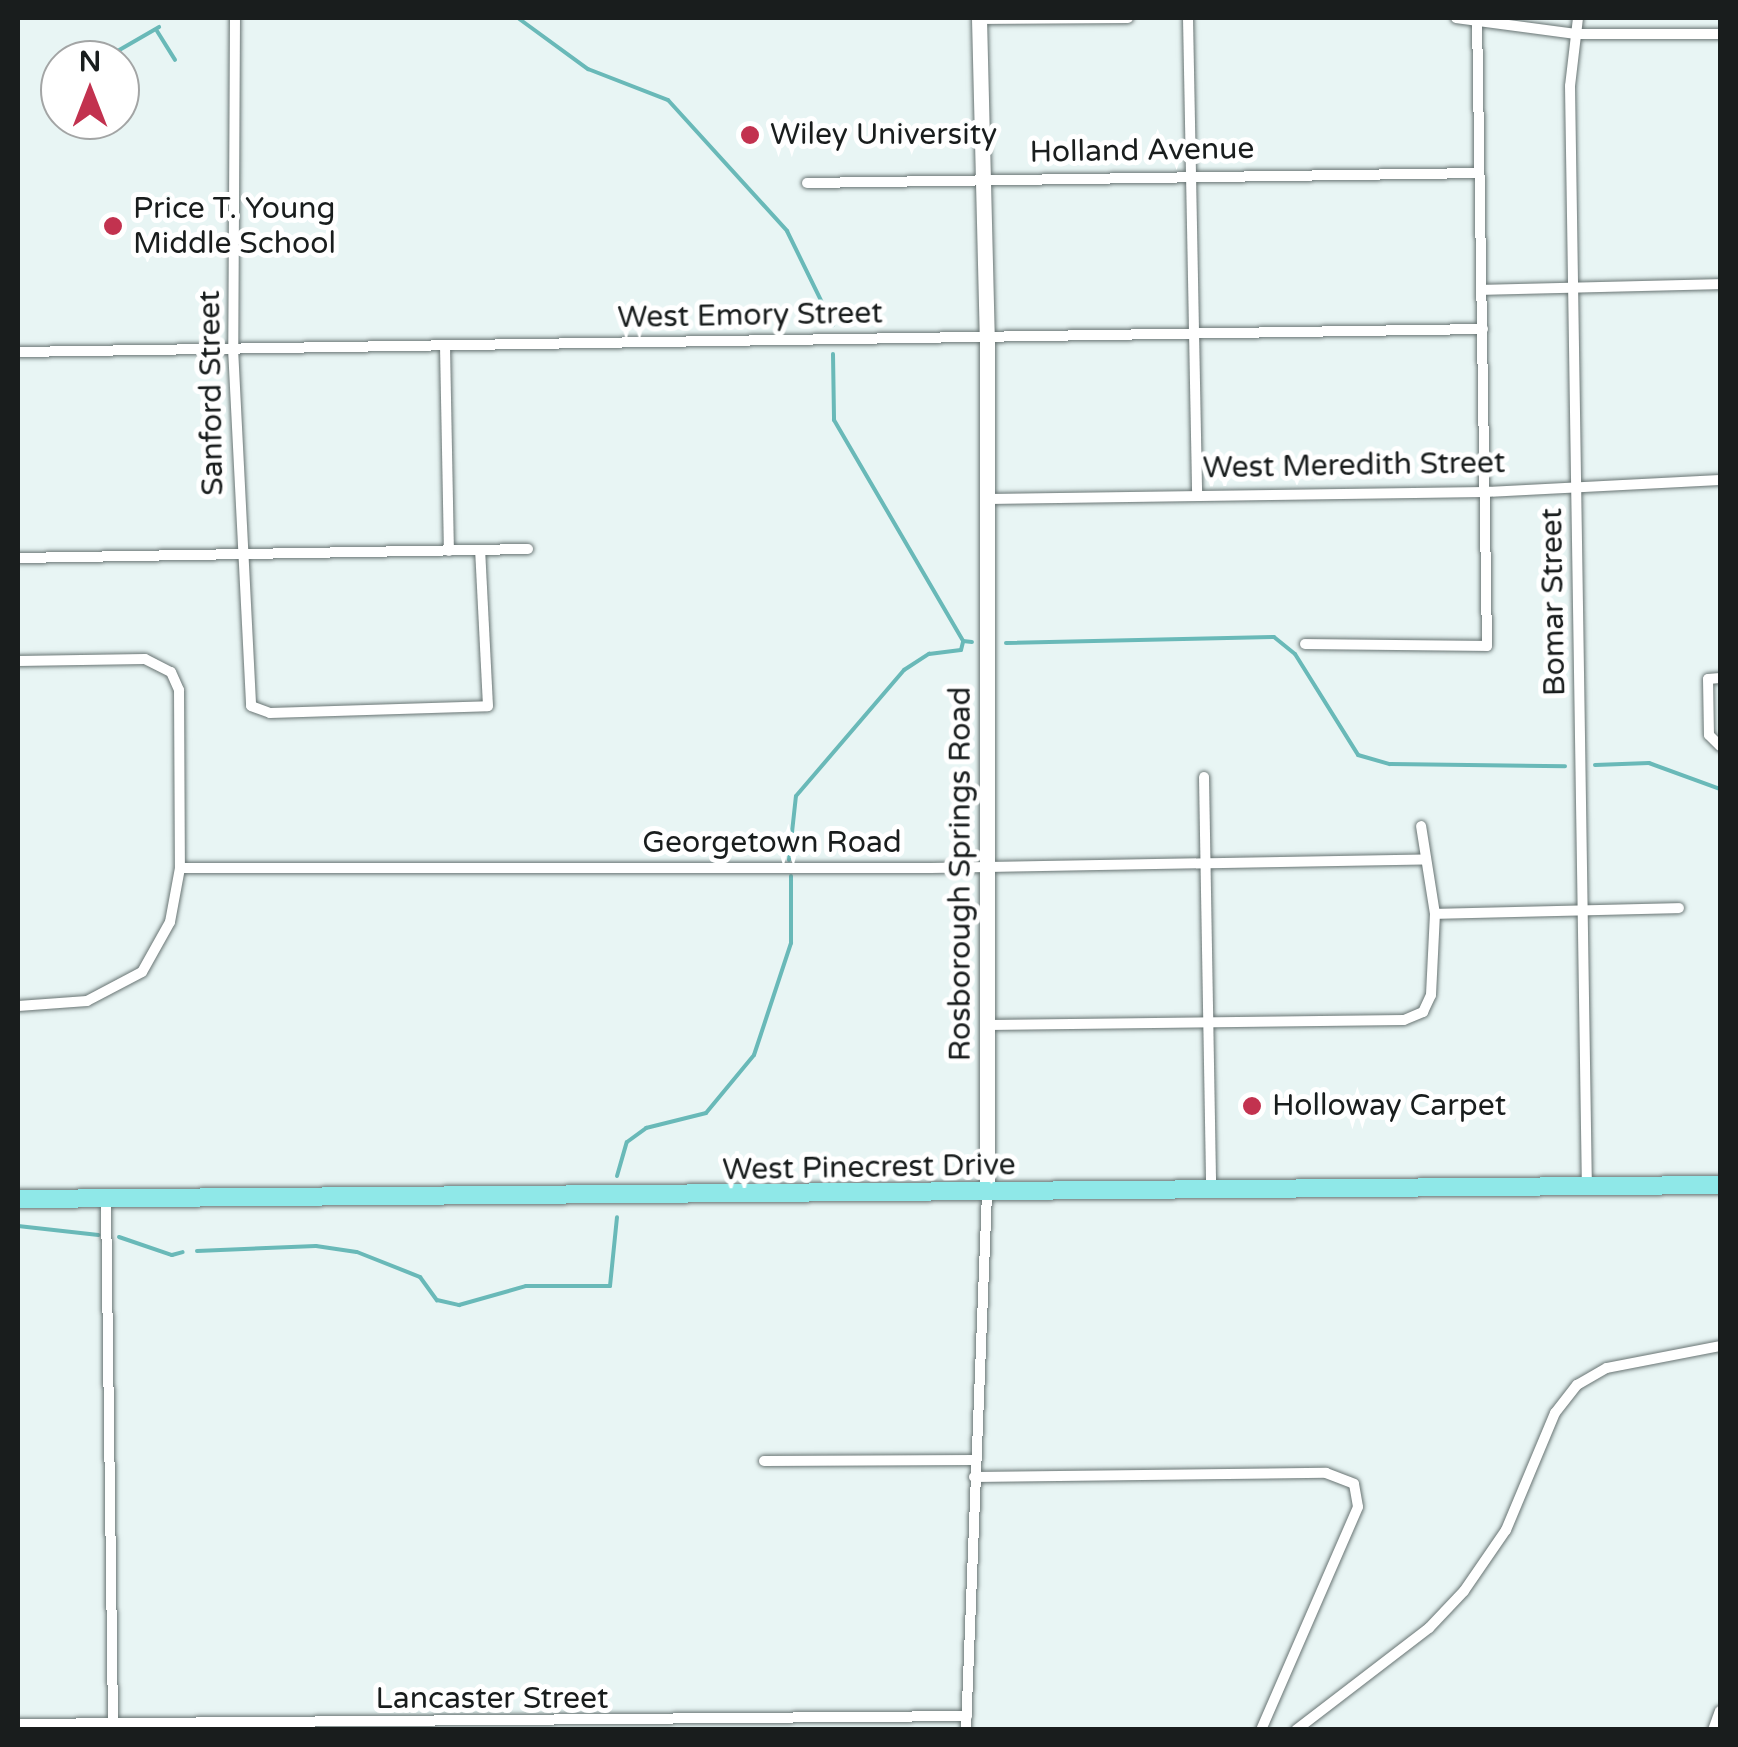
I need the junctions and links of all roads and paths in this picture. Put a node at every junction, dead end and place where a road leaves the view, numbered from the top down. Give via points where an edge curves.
1 (235, 18) edge
2 (979, 18) edge
3 (1128, 18) edge
4 (1188, 18) edge
5 (1456, 18) edge
6 (1578, 18) edge
7 (1477, 21) edge
8 (1576, 34) junction
9 (1720, 34) edge
10 (1478, 173) junction
11 (1190, 174) junction
12 (986, 179) junction
13 (807, 182) dead end
14 (1720, 284) edge
15 (1482, 290) junction
16 (1574, 290) junction
17 (1483, 328) junction
18 (1192, 336) junction
19 (987, 338) junction
20 (445, 346) junction
21 (234, 348) junction
22 (18, 352) edge
23 (1720, 480) edge
24 (1577, 485) junction
25 (1197, 492) junction
26 (1486, 492) junction
27 (988, 499) junction
28 (528, 549) dead end
29 (480, 550) junction
30 (449, 551) junction
31 (241, 556) junction
32 (18, 558) edge
33 (1305, 644) dead end
34 (18, 661) edge
35 (1720, 678) edge
36 (1720, 746) edge
37 (1204, 777) dead end
38 (1421, 826) dead end
39 (1424, 859) junction
40 (1205, 864) junction
41 (180, 868) junction
42 (988, 868) junction
43 (1678, 908) dead end
44 (1583, 910) junction
45 (1434, 914) junction
46 (18, 1006) edge
47 (1212, 1023) junction
48 (988, 1025) junction
49 (1720, 1185) edge
50 (1587, 1187) junction
51 (1211, 1192) junction
52 (987, 1194) junction
53 (18, 1200) edge
54 (106, 1200) junction
55 (1720, 1346) edge
56 (974, 1460) junction
57 (764, 1461) dead end
58 (974, 1477) junction
59 (1720, 1710) edge
60 (966, 1716) junction
61 (113, 1722) junction
62 (18, 1724) edge
63 (593, 1727) edge
64 (966, 1730) edge
65 (1261, 1730) edge
66 (1296, 1730) edge
67 (1712, 1730) edge

1 - 21 street, Sanford Street
2 - 3 street
2 - 12 street, Rosborough Springs Road
4 - 11 street
5 - 7 street
6 - 8 street, Bomar Street
7 - 8 street
7 - 10 street
8 - 9 street
8 - 16 street, Bomar Street
10 - 11 street, Holland Avenue
10 - 15 street
11 - 12 street, Holland Avenue
11 - 18 street
12 - 13 street, Holland Avenue
12 - 19 street, Rosborough Springs Road
14 - 16 street
15 - 16 street
15 - 17 street
16 - 24 street, Bomar Street
17 - 18 street, West Emory Street
17 - 26 street
18 - 19 street, West Emory Street
18 - 25 street
19 - 20 street, West Emory Street
19 - 27 street, Rosborough Springs Road
20 - 21 street, West Emory Street
20 - 30 street
21 - 22 street, West Emory Street
21 - 31 street, Sanford Street
23 - 24 street, West Meredith Street
24 - 26 street, West Meredith Street
24 - 44 street, Bomar Street
25 - 26 street, West Meredith Street
25 - 27 street, West Meredith Street
26 - 33 street via 1487,646
27 - 42 street, Rosborough Springs Road
28 - 29 street
29 - 30 street
29 - 31 street, Sanford Street via 488,706 270,713 252,706
30 - 31 street
31 - 32 street
34 - 41 street via 145,659 171,672 179,690
35 - 36 street via 1708,678 1708,735
37 - 40 street
38 - 39 street
39 - 40 street, Georgetown Road
39 - 45 street
40 - 42 street, Georgetown Road
40 - 47 street
41 - 42 street, Georgetown Road
41 - 46 street via 170,922 142,972 87,1001
42 - 48 street, Rosborough Springs Road
43 - 44 street
44 - 45 street
44 - 50 street, Bomar Street
45 - 47 street via 1432,995 1423,1012 1404,1020
47 - 48 street
47 - 51 street
48 - 52 street, Rosborough Springs Road
49 - 50 main road, West Pinecrest Drive
50 - 51 main road, West Pinecrest Drive
51 - 52 main road, West Pinecrest Drive
52 - 54 main road, West Pinecrest Drive
52 - 56 street, Rosborough Springs Road
53 - 54 main road, West Pinecrest Drive
54 - 61 street
55 - 66 street via 1607,1368 1577,1384 1556,1413 1506,1530 1464,1591 1429,1628
56 - 57 street
56 - 58 street, Rosborough Springs Road
58 - 60 street, Rosborough Springs Road
58 - 65 street via 1326,1473 1354,1484 1358,1506
59 - 67 street
60 - 63 street, Lancaster Street
60 - 64 street, Rosborough Springs Road
61 - 62 street, Lancaster Street
61 - 63 street, Lancaster Street

